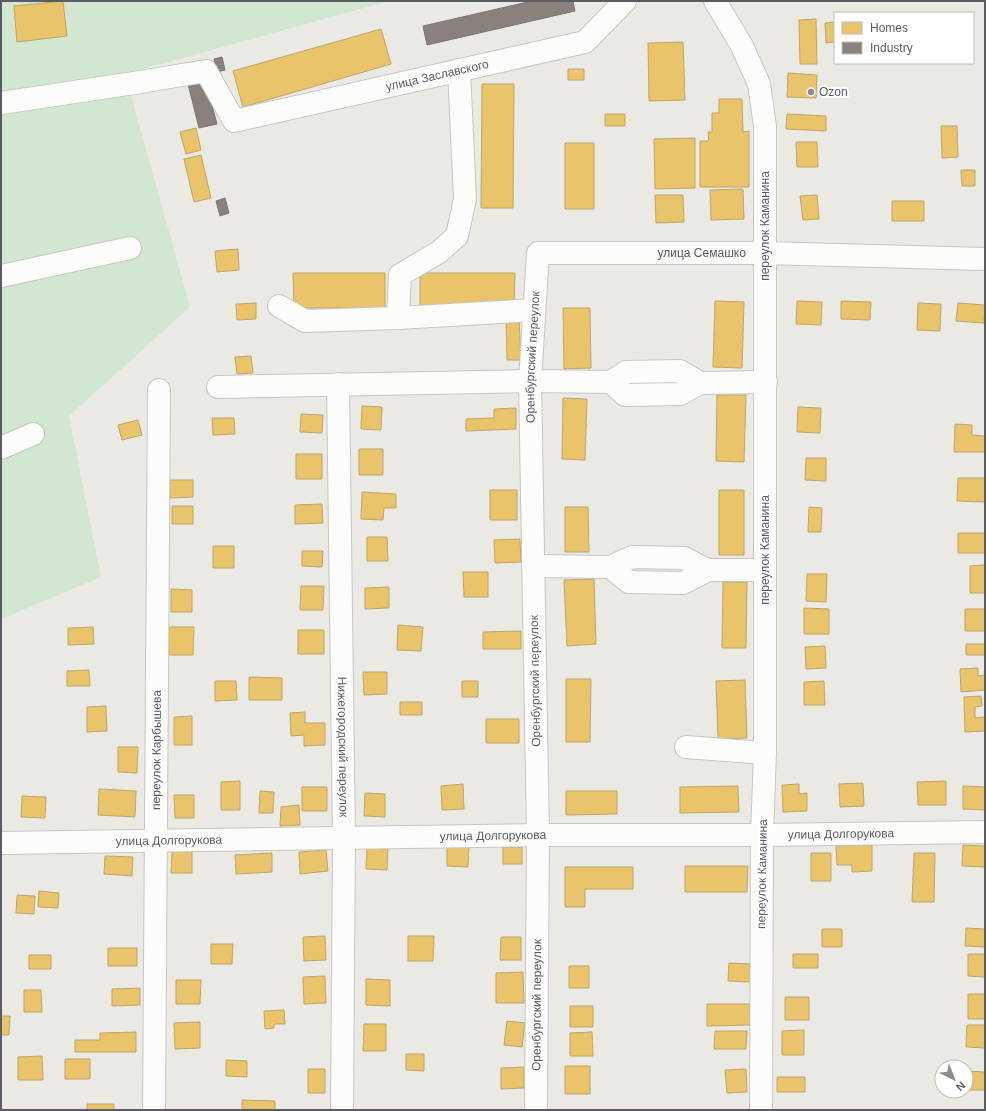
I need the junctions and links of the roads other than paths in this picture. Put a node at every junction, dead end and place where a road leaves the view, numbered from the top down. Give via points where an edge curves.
1 (625, 1) edge
2 (715, 1) edge
3 (459, 70) junction
4 (1, 103) edge
5 (130, 248) dead end
6 (538, 253) joint
7 (764, 253) junction
8 (985, 259) edge
9 (1, 276) edge
10 (279, 306) dead end
11 (534, 310) junction
12 (398, 318) junction
13 (530, 381) junction
14 (766, 382) junction
15 (338, 384) junction
16 (218, 387) dead end
17 (159, 390) dead end
18 (33, 434) dead end
19 (1, 448) edge
20 (533, 566) junction
21 (765, 570) junction
22 (686, 747) dead end
23 (765, 753) junction
24 (985, 832) edge
25 (538, 835) junction
26 (762, 835) junction
27 (344, 839) junction
28 (156, 841) junction
29 (1, 843) edge
30 (154, 1110) edge
31 (342, 1110) edge
32 (536, 1110) edge
33 (761, 1110) edge

1 - 3 street, улица Заславского via 585,42
2 - 7 street, переулок Каманина via 742,46 759,84 765,126
3 - 4 street, улица Заславского via 234,121 206,71
3 - 12 street via 465,200 457,236 439,252 400,275
5 - 9 street
6 - 7 street, улица Семашко
6 - 11 street, Оренбургский переулок
7 - 8 street, улица Семашко
7 - 14 street, переулок Каманина
10 - 12 street via 306,321
11 - 12 street
11 - 13 street, Оренбургский переулок
13 - 14 street via 611,382 626,372 680,372 700,383
13 - 15 street
13 - 20 street, Оренбургский переулок
14 - 21 street, переулок Каманина
15 - 16 street
15 - 27 street, Нижегородский переулок
17 - 28 street, переулок Карбышева
18 - 19 street
20 - 21 street via 610,567 632,557 684,558 708,570
20 - 25 street, Оренбургский переулок
21 - 23 street, переулок Каманина
22 - 23 street
23 - 26 street, переулок Каманина
24 - 26 street, улица Долгорукова
25 - 26 street, улица Долгорукова
25 - 27 street, улица Долгорукова
25 - 32 street, Оренбургский переулок
26 - 33 street, переулок Каманина
27 - 28 street, улица Долгорукова
27 - 31 street, Нижегородский переулок
28 - 29 street, улица Долгорукова
28 - 30 street, переулок Карбышева

